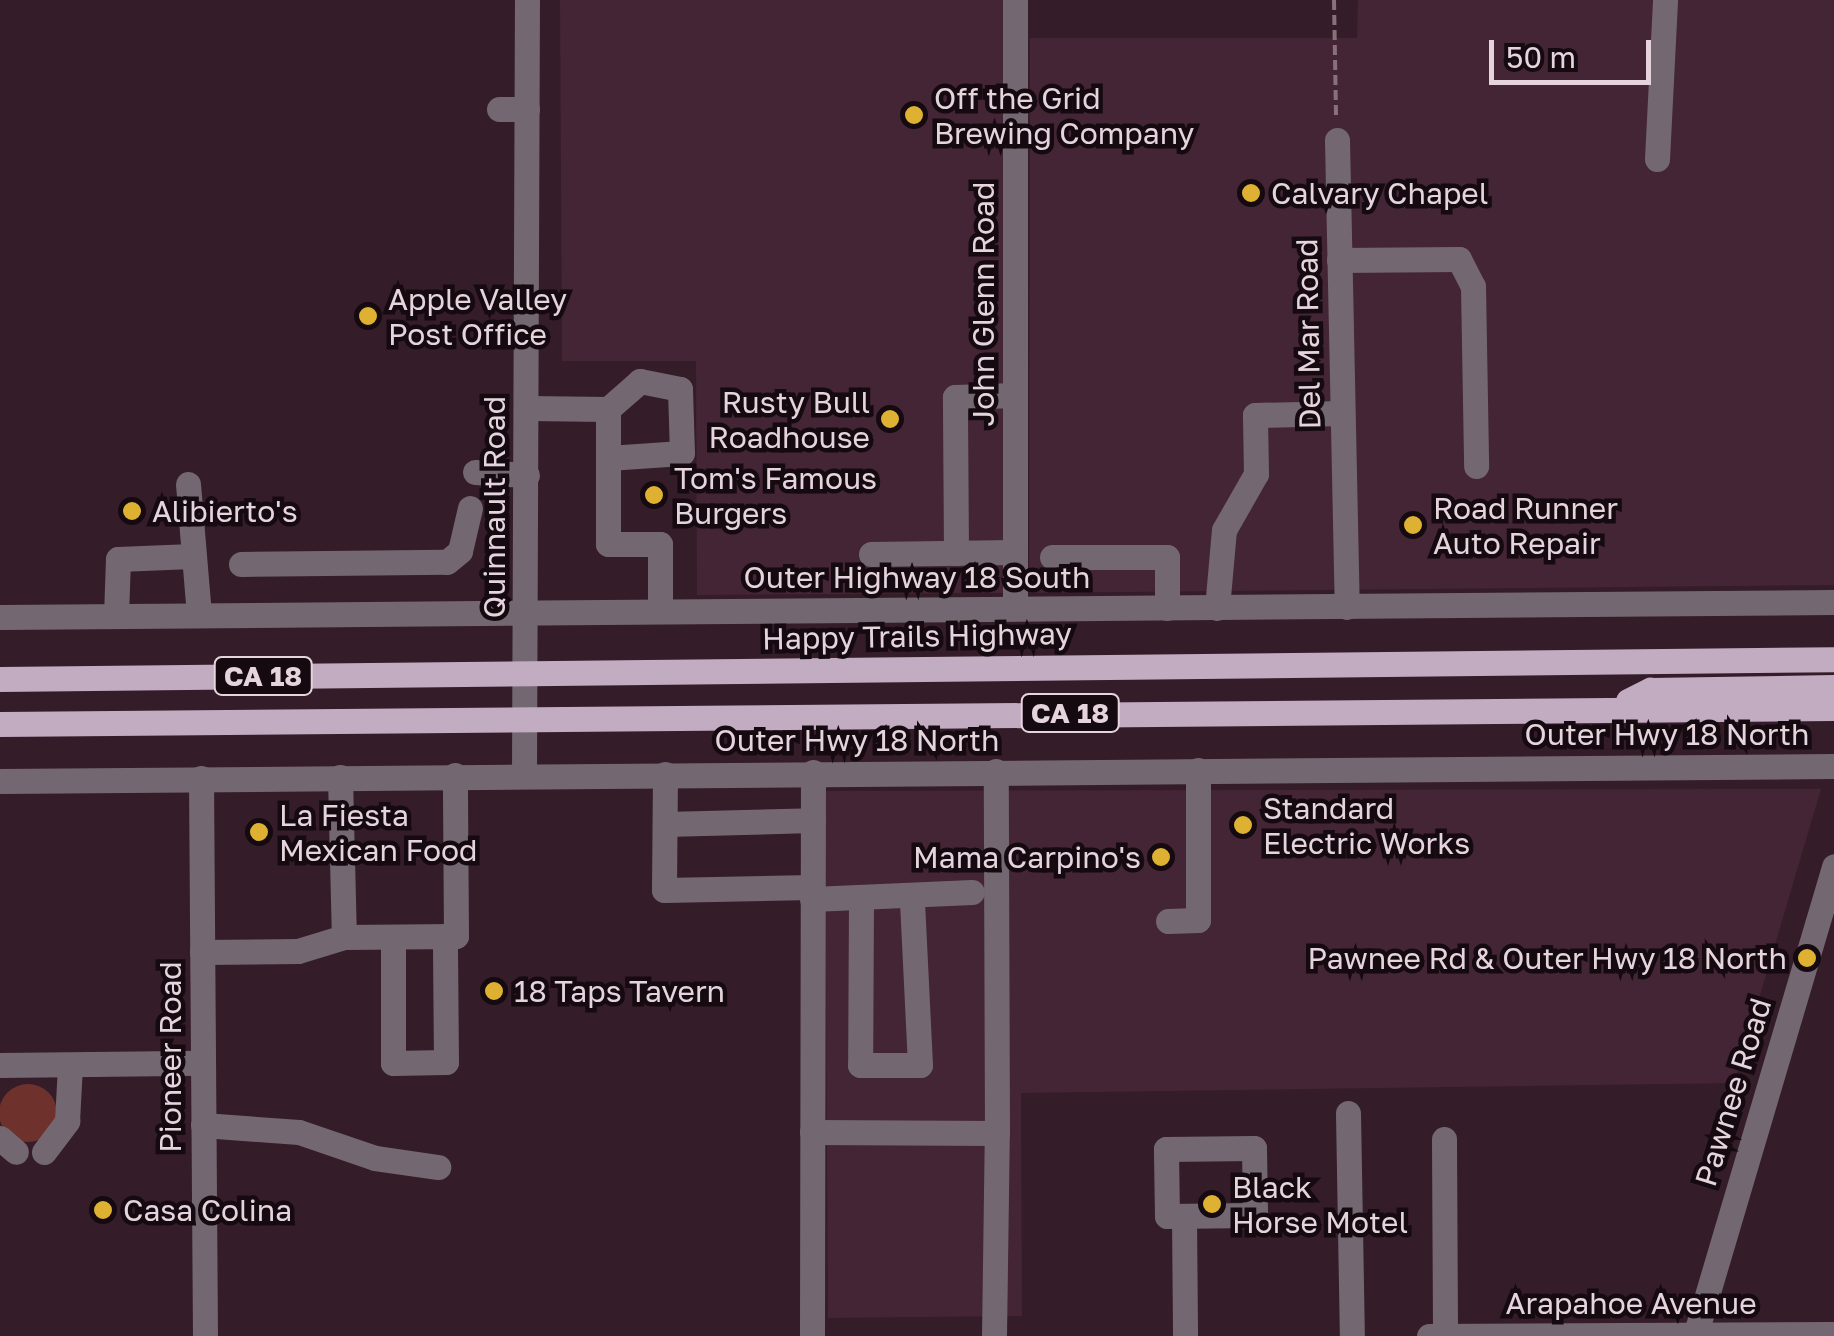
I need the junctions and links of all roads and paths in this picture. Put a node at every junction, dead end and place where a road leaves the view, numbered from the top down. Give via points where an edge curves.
1 (527, 0) edge
2 (1015, 0) edge
3 (1334, 0) edge
4 (1664, 0) edge
5 (499, 109) dead end
6 (527, 109) junction
7 (1337, 140) joint
8 (1657, 159) dead end
9 (1339, 260) junction
10 (1015, 396) junction
11 (527, 408) junction
12 (608, 409) junction
13 (1342, 413) junction
14 (608, 458) junction
15 (1476, 466) dead end
16 (475, 472) dead end
17 (527, 475) junction
18 (188, 484) dead end
19 (470, 508) dead end
20 (1015, 552) junction
21 (956, 553) junction
22 (870, 554) dead end
23 (192, 556) junction
24 (1052, 557) dead end
25 (241, 564) dead end
26 (1834, 602) edge
27 (1347, 607) junction
28 (1015, 608) junction
29 (1167, 608) junction
30 (1217, 608) junction
31 (660, 611) junction
32 (526, 612) junction
33 (116, 616) junction
34 (199, 616) junction
35 (0, 618) edge
36 (1834, 659) edge
37 (526, 674) junction
38 (0, 678) edge
39 (1834, 687) edge
40 (1615, 708) junction
41 (1834, 708) edge
42 (525, 717) junction
43 (0, 724) edge
44 (1834, 766) edge
45 (1198, 770) junction
46 (996, 771) junction
47 (813, 772) junction
48 (524, 774) junction
49 (665, 774) junction
50 (456, 775) junction
51 (340, 777) junction
52 (202, 778) junction
53 (0, 781) edge
54 (813, 820) junction
55 (665, 824) junction
56 (1834, 866) edge
57 (972, 892) dead end
58 (812, 893) junction
59 (861, 900) junction
60 (912, 900) junction
61 (1168, 921) dead end
62 (445, 936) junction
63 (344, 937) junction
64 (393, 937) junction
65 (202, 952) junction
66 (203, 1064) junction
67 (0, 1065) edge
68 (70, 1065) junction
69 (1348, 1113) dead end
70 (203, 1125) junction
71 (812, 1132) junction
72 (997, 1133) junction
73 (1444, 1139) dead end
74 (44, 1152) dead end
75 (438, 1167) dead end
76 (1184, 1216) dead end
77 (1834, 1334) edge
78 (205, 1336) edge
79 (812, 1336) edge
80 (994, 1336) edge
81 (1184, 1336) edge
82 (1352, 1336) edge
83 (1429, 1336) edge
84 (1445, 1336) edge
85 (1695, 1336) edge

1 - 6 street, Quinnault Road
2 - 10 street, John Glenn Road
3 - 7 path
4 - 8 street
5 - 6 street
6 - 11 street, Quinnault Road
7 - 9 street, Del Mar Road
9 - 13 street, Del Mar Road
9 - 15 street via 1459,259 1473,286
10 - 20 street, John Glenn Road
10 - 21 street via 955,396
11 - 12 street
11 - 17 street, Quinnault Road
12 - 14 street
12 - 14 street via 640,382 671,383 685,409 682,454
13 - 27 street, Del Mar Road
13 - 30 street via 1255,415 1256,474 1224,530
14 - 31 street via 608,544 660,544
16 - 17 street
17 - 32 street, Quinnault Road
18 - 23 street
19 - 25 street via 460,551 447,562
20 - 21 street
20 - 28 street, John Glenn Road
21 - 22 street
23 - 33 street via 118,559
23 - 34 street
24 - 29 street via 1166,557
26 - 27 street, Outer Highway 18 South
27 - 30 street, Outer Highway 18 South
28 - 29 street, Outer Highway 18 South
28 - 31 street, Outer Highway 18 South
29 - 30 street, Outer Highway 18 South
31 - 32 street, Outer Highway 18 South
32 - 34 street, Outer Highway 18 South
32 - 37 street, Quinnault Road
33 - 34 street, Outer Highway 18 South
33 - 35 street, Outer Highway 18 South
36 - 37 main road, Happy Trails Highway / CA 18
37 - 38 main road, Happy Trails Highway / CA 18
37 - 42 street, Quinnault Road
39 - 40 main road via 1650,690
40 - 41 main road, CA 18
40 - 42 main road, CA 18
42 - 43 main road, CA 18
42 - 48 street, Quinnault Road
44 - 45 street, Outer Hwy 18 North
45 - 46 street, Outer Hwy 18 North
45 - 61 street via 1198,920
46 - 47 street, Outer Hwy 18 North
46 - 72 street
47 - 49 street, Outer Hwy 18 North
47 - 54 street
48 - 49 street, Outer Hwy 18 North
48 - 50 street, Outer Hwy 18 North
49 - 55 street
50 - 51 street, Outer Hwy 18 North
50 - 62 street via 456,936
51 - 52 street, Outer Hwy 18 North
51 - 63 street
52 - 53 street, Outer Hwy 18 North
52 - 65 street, Pioneer Road
54 - 55 street
54 - 58 street
55 - 58 street via 664,890
56 - 85 street, Pawnee Road
57 - 60 street
58 - 59 street
58 - 71 street
59 - 60 street
59 - 60 street via 860,1065 920,1065
62 - 64 street
62 - 64 street via 446,1062 393,1063
63 - 64 street
63 - 65 street via 298,951
65 - 66 street, Pioneer Road
66 - 68 street
66 - 70 street, Pioneer Road
67 - 68 street
68 - 74 street via 67,1120
69 - 82 street
70 - 75 street via 299,1132 375,1158
70 - 78 street, Pioneer Road
71 - 72 street
71 - 79 street
72 - 80 street
73 - 84 street
76 - 81 street
77 - 85 street, Arapahoe Avenue
83 - 84 street, Arapahoe Avenue
84 - 85 street, Arapahoe Avenue

